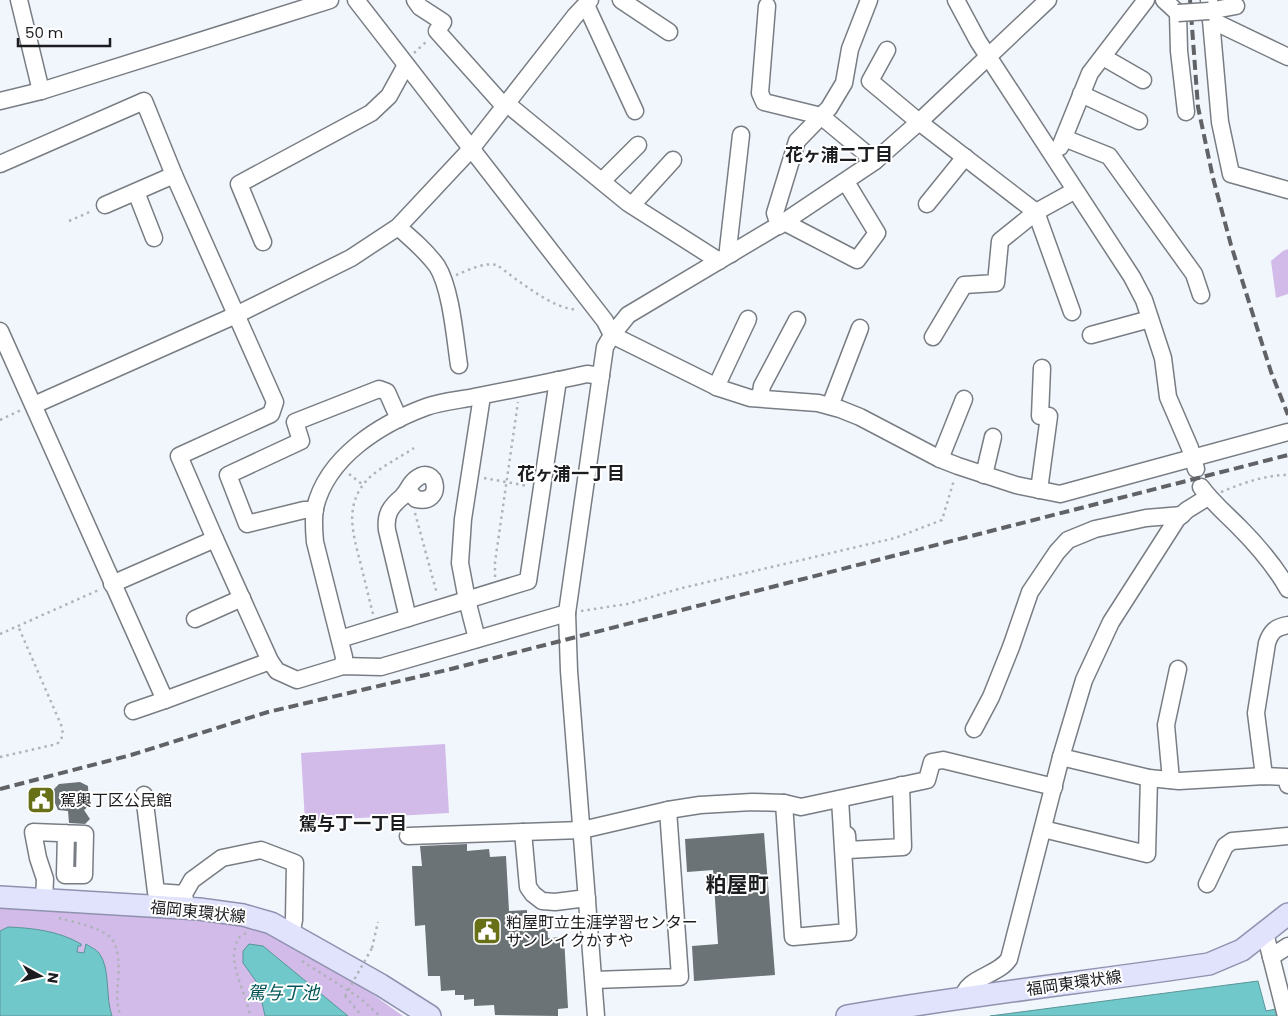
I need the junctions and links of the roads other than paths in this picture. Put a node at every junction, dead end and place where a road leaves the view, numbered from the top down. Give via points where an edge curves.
1 (19, 0) edge
2 (330, 0) edge
3 (356, 0) edge
4 (415, 0) edge
5 (621, 0) edge
6 (869, 0) edge
7 (956, 0) edge
8 (1048, 0) edge
9 (1146, 0) edge
10 (1164, 0) edge
11 (588, 3) edge
12 (767, 6) dead end
13 (1236, 6) dead end
14 (1210, 11) edge
15 (1178, 13) junction
16 (669, 32) dead end
17 (887, 50) dead end
18 (1103, 56) junction
19 (988, 57) junction
20 (1288, 57) edge
21 (405, 63) junction
22 (1143, 80) dead end
23 (41, 91) junction
24 (1081, 94) junction
25 (0, 101) edge
26 (505, 104) junction
27 (635, 112) dead end
28 (1186, 112) dead end
29 (821, 116) junction
30 (1139, 121) dead end
31 (919, 122) junction
32 (741, 135) dead end
33 (1064, 138) junction
34 (638, 145) dead end
35 (471, 149) junction
36 (1051, 154) junction
37 (965, 157) junction
38 (673, 160) dead end
39 (875, 161) junction
40 (0, 164) edge
41 (174, 175) junction
42 (602, 181) junction
43 (846, 182) junction
44 (1288, 190) edge
45 (1074, 191) junction
46 (136, 192) junction
47 (927, 204) dead end
48 (105, 205) road end
49 (632, 205) junction
50 (1036, 212) junction
51 (782, 224) junction
52 (398, 227) junction
53 (154, 238) dead end
54 (264, 242) dead end
55 (725, 258) junction
56 (1201, 295) dead end
57 (1072, 312) dead end
58 (236, 315) junction
59 (748, 319) dead end
60 (1150, 319) junction
61 (796, 320) dead end
62 (860, 328) dead end
63 (0, 330) edge
64 (612, 335) junction
65 (1091, 335) dead end
66 (933, 337) dead end
67 (459, 365) dead end
68 (1042, 368) dead end
69 (600, 376) junction
70 (558, 380) junction
71 (716, 387) junction
72 (482, 396) junction
73 (760, 398) junction
74 (964, 399) dead end
75 (34, 405) junction
76 (830, 406) junction
77 (399, 419) junction
78 (1288, 432) edge
79 (993, 437) dead end
80 (940, 459) junction
81 (1195, 464) junction
82 (984, 475) junction
83 (1039, 490) junction
84 (408, 491) road end
85 (315, 510) junction
86 (1182, 515) junction
87 (215, 539) junction
88 (1284, 571) edge
89 (112, 584) junction
90 (1288, 589) edge
91 (242, 598) junction
92 (467, 600) junction
93 (567, 613) junction
94 (408, 618) junction
95 (195, 619) dead end
96 (1288, 625) edge
97 (340, 639) junction
98 (477, 639) junction
99 (270, 661) junction
100 (343, 666) junction
101 (1178, 669) dead end
102 (165, 700) junction
103 (133, 711) dead end
104 (974, 729) dead end
105 (1061, 757) junction
106 (1264, 776) junction
107 (1149, 778) junction
108 (1171, 780) junction
109 (901, 785) junction
110 (1288, 785) edge
111 (1054, 787) junction
112 (144, 795) dead end
113 (842, 798) junction
114 (784, 803) junction
115 (668, 810) junction
116 (1043, 829) junction
117 (582, 830) junction
118 (523, 832) junction
119 (66, 833) dead end
120 (408, 836) dead end
121 (1288, 836) edge
122 (1207, 884) dead end
123 (0, 897) edge
124 (587, 898) junction
125 (185, 901) junction
126 (49, 909) junction
127 (1288, 914) edge
128 (1265, 933) junction
129 (291, 935) junction
130 (1288, 946) edge
131 (1271, 957) junction
132 (594, 980) junction
133 (963, 999) junction
134 (919, 1010) edge
135 (430, 1016) edge
136 (596, 1016) edge
137 (847, 1016) edge
138 (1286, 1016) edge

1 - 23 street
2 - 23 street
3 - 21 street
4 - 26 street via 420,8 443,22 437,31
5 - 16 street
6 - 29 street via 850,50 844,83
7 - 19 street
8 - 19 street
9 - 18 street
10 - 15 street
11 - 26 street
11 - 27 street
12 - 29 street via 760,93 764,102
13 - 14 street
14 - 15 street, bridge
14 - 20 street
14 - 44 street via 1220,122 1230,174
15 - 28 street
17 - 31 street via 870,81
18 - 22 street
18 - 24 street via 1090,73
19 - 31 street
19 - 36 street
21 - 35 street
21 - 54 street via 389,96 371,113 239,184
23 - 25 street
24 - 30 street
24 - 33 street
26 - 35 street
26 - 42 street
29 - 39 street
29 - 51 street via 797,140 775,213
31 - 37 street
31 - 39 street
32 - 55 street
33 - 36 street via 1060,147
33 - 56 street via 1109,156 1194,274
34 - 42 street
35 - 52 street
35 - 64 street via 605,321
36 - 45 street
37 - 47 street
37 - 50 street
38 - 49 street
39 - 43 street
40 - 41 street via 144,101
41 - 46 street
41 - 58 street
42 - 49 street
43 - 51 street
43 - 51 street via 877,233 857,260
45 - 50 street
45 - 60 street via 1132,277
46 - 48 street
46 - 53 street
49 - 55 street
50 - 57 street
50 - 66 street via 1000,241 996,283 964,286
51 - 55 street
52 - 58 street via 351,258
52 - 67 street via 425,251 444,280
55 - 64 street via 628,315
58 - 75 street
58 - 87 street via 274,402 271,414 178,456
59 - 71 street
60 - 65 street
60 - 81 street via 1163,358 1168,397
61 - 73 street via 762,386
62 - 76 street
63 - 75 street
64 - 69 street via 605,347
64 - 71 street
68 - 83 street via 1040,416 1049,416
69 - 70 street via 587,374
69 - 93 street
70 - 72 street
70 - 92 street via 528,581
71 - 73 street
72 - 77 street via 428,406
72 - 92 street via 462,526 460,555
73 - 76 street
74 - 80 street
75 - 89 street
76 - 80 street via 860,417
77 - 85 street via 360,444 337,465 323,485
77 - 85 street via 387,392 379,389 295,422 301,441 228,475 247,524
78 - 81 street
79 - 82 street
80 - 82 street
81 - 83 street via 1068,493
82 - 83 street
84 - 94 street via 392,505 386,523
85 - 97 street via 315,542
86 - 88 street via 1204,492
86 - 104 street via 1146,518 1095,529 1068,540 1030,592 994,689
86 - 105 street via 1110,622 1084,680
87 - 89 street
87 - 91 street
88 - 90 street
89 - 102 street
91 - 95 street
91 - 99 street
92 - 94 street
92 - 98 street
93 - 98 street
93 - 117 street
94 - 97 street
96 - 106 street via 1270,633 1266,643 1256,713
97 - 100 street
98 - 100 street via 381,667
99 - 100 street via 277,671 297,680
99 - 102 street
101 - 108 street via 1166,725
102 - 103 street
105 - 107 street
105 - 111 street
106 - 108 street
106 - 110 street via 1286,777
107 - 108 street
107 - 116 street via 1147,854
109 - 111 street via 927,780 932,762 943,760
109 - 113 street
109 - 113 street via 903,847 848,850
111 - 116 street
112 - 125 street via 156,892
113 - 114 street via 801,807
113 - 114 street via 848,932 793,937
114 - 115 street via 700,805
115 - 117 street
115 - 132 street via 680,977
116 - 133 street via 1009,959 1004,966 968,986
117 - 118 street
117 - 124 street
118 - 120 street
118 - 124 street via 528,886 533,894 548,902
119 - 126 street via 33,832
121 - 122 street via 1232,841 1225,846
123 - 126 main road, 福岡東環状線
124 - 132 street
125 - 126 main road, 福岡東環状線
125 - 129 main road, 福岡東環状線 via 271,923
125 - 129 street via 192,880 222,858 261,850 295,863
127 - 128 main road, 福岡東環状線
128 - 131 street
128 - 133 main road, 福岡東環状線 via 1242,950 1209,964
129 - 135 main road, 福岡東環状線 via 381,984
130 - 131 street
131 - 138 street
132 - 136 street
133 - 134 main road, 福岡東環状線
134 - 137 main road, 福岡東環状線

